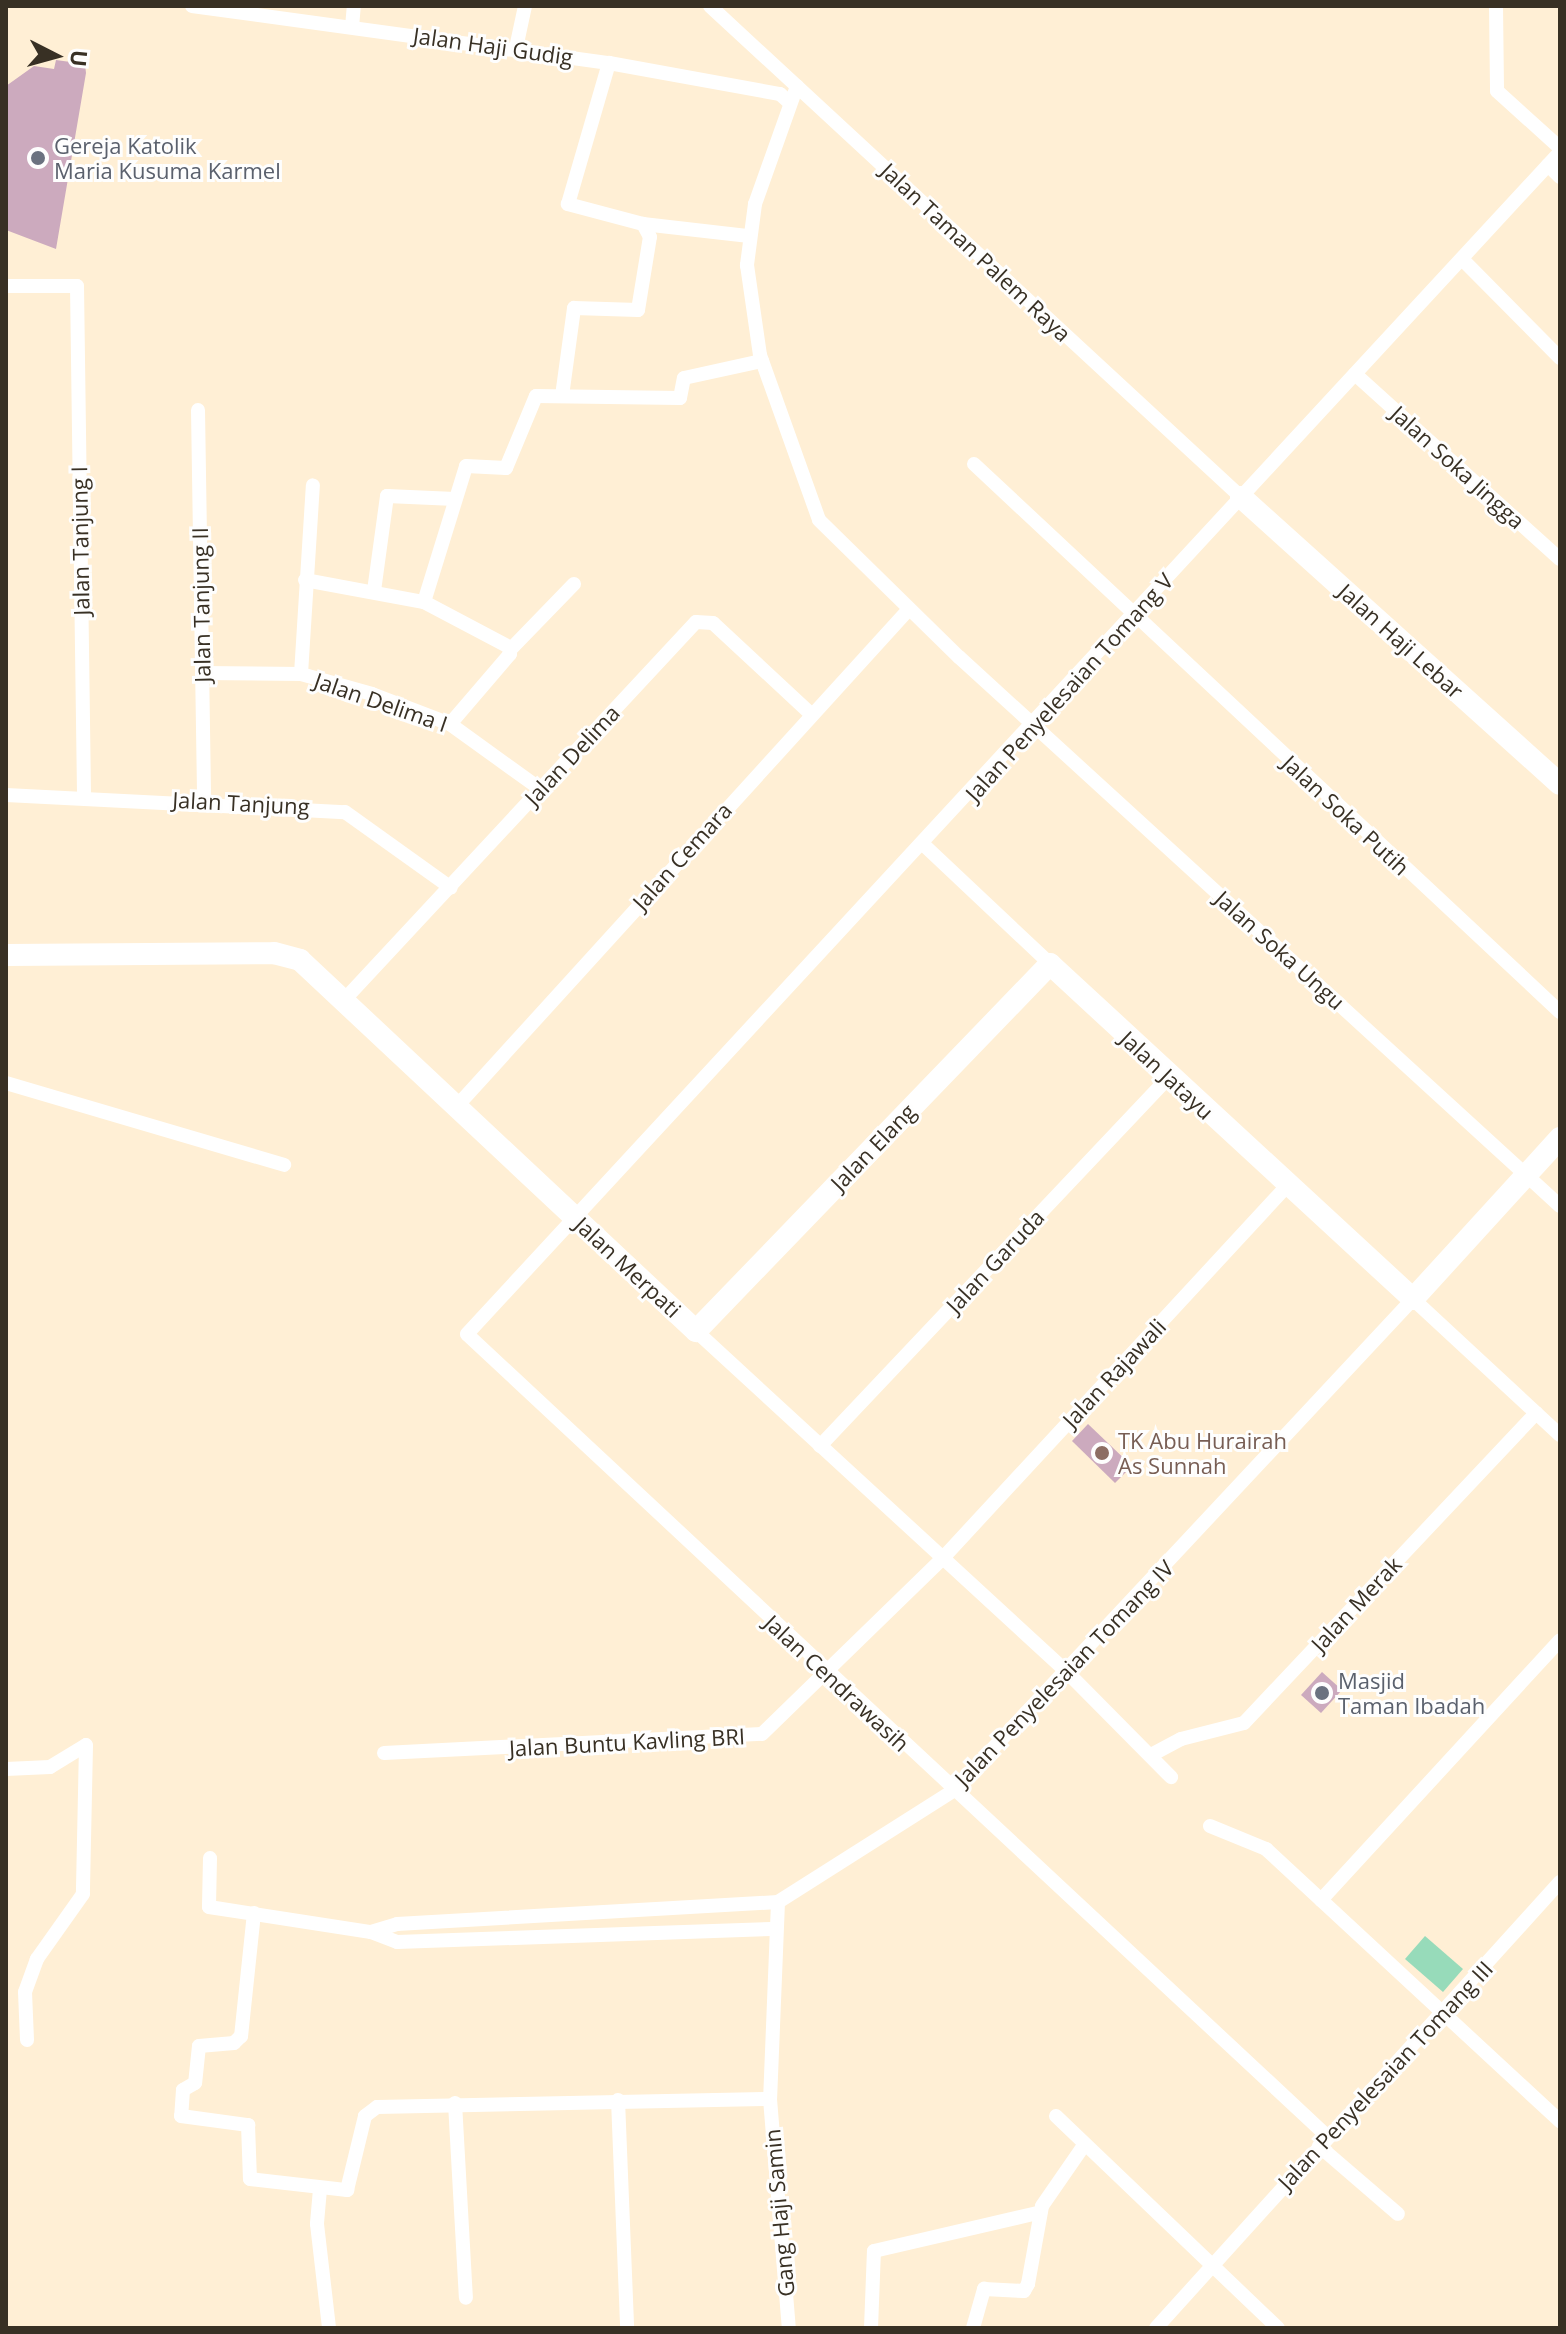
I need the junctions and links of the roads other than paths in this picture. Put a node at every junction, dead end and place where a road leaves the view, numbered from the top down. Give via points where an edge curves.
1 (192, 6) edge
2 (354, 6) edge
3 (525, 6) edge
4 (710, 6) edge
5 (1496, 6) edge
6 (352, 27) junction
7 (516, 48) junction
8 (609, 63) junction
9 (797, 86) junction
10 (789, 102) junction
11 (1560, 150) edge
12 (1548, 165) junction
13 (1560, 177) edge
14 (643, 224) junction
15 (749, 236) junction
16 (1463, 260) junction
17 (6, 286) edge
18 (1560, 358) edge
19 (762, 361) junction
20 (1355, 374) junction
21 (562, 396) junction
22 (198, 410) dead end
23 (974, 464) dead end
24 (313, 485) dead end
25 (1241, 497) junction
26 (455, 499) junction
27 (1560, 559) edge
28 (305, 580) junction
29 (574, 584) dead end
30 (374, 591) junction
31 (424, 602) junction
32 (909, 609) junction
33 (1132, 618) junction
34 (510, 650) junction
35 (202, 673) junction
36 (301, 674) junction
37 (810, 713) junction
38 (450, 724) junction
39 (1034, 725) junction
40 (1560, 784) edge
41 (540, 789) junction
42 (6, 795) edge
43 (84, 796) junction
44 (204, 800) junction
45 (925, 846) junction
46 (451, 888) junction
47 (6, 955) edge
48 (1050, 964) junction
49 (345, 999) junction
50 (1560, 1012) edge
51 (1169, 1077) junction
52 (6, 1083) edge
53 (457, 1106) junction
54 (1560, 1138) edge
55 (284, 1165) dead end
56 (1527, 1174) junction
57 (1286, 1187) junction
58 (1560, 1206) edge
59 (578, 1221) junction
60 (1413, 1299) junction
61 (696, 1331) junction
62 (1536, 1413) junction
63 (1560, 1435) edge
64 (820, 1446) junction
65 (942, 1559) junction
66 (1560, 1640) edge
67 (1067, 1672) junction
68 (827, 1673) junction
69 (384, 1753) dead end
70 (1151, 1755) junction
71 (6, 1769) edge
72 (1171, 1777) dead end
73 (953, 1791) junction
74 (1210, 1826) dead end
75 (210, 1858) dead end
76 (1560, 1882) edge
77 (1321, 1900) junction
78 (778, 1902) junction
79 (254, 1913) junction
80 (772, 1929) junction
81 (371, 1932) junction
82 (1442, 2015) junction
83 (27, 2040) dead end
84 (770, 2099) junction
85 (618, 2100) junction
86 (455, 2103) junction
87 (1056, 2116) dead end
88 (1560, 2121) edge
89 (1324, 2142) junction
90 (1085, 2144) junction
91 (320, 2189) junction
92 (1041, 2212) junction
93 (1398, 2214) dead end
94 (1209, 2267) junction
95 (466, 2298) dead end
96 (329, 2328) edge
97 (627, 2328) edge
98 (789, 2328) edge
99 (871, 2328) edge
100 (973, 2328) edge
101 (1156, 2328) edge
102 (1278, 2328) edge

1 - 6 street, Jalan Haji Gudig
2 - 6 street
3 - 7 street
4 - 9 street, Jalan Taman Palem Raya
5 - 11 street via 1497,91
6 - 7 street, Jalan Haji Gudig
7 - 8 street, Jalan Haji Gudig
8 - 10 street, Jalan Haji Gudig via 780,94
8 - 14 street via 568,204
9 - 10 street
9 - 25 street, Jalan Taman Palem Raya
10 - 15 street
11 - 12 street, Jalan Penyelesaian Tomang V
12 - 13 street
12 - 16 street, Jalan Penyelesaian Tomang V
14 - 15 street
14 - 21 street via 650,237 640,306 629,314 574,308
15 - 19 street via 750,301
16 - 18 street
16 - 20 street, Jalan Penyelesaian Tomang V
17 - 43 street, Jalan Tanjung I via 77,286
19 - 21 street via 684,378 680,398
19 - 32 street, Jalan Soka Ungu via 819,520
20 - 25 street, Jalan Penyelesaian Tomang V
20 - 27 street, Jalan Soka Jingga
21 - 26 street via 536,396 506,468 469,463
22 - 35 street, Jalan Tanjung II
23 - 33 street, Jalan Soka Putih
24 - 28 street
25 - 33 street, Jalan Penyelesaian Tomang V
25 - 40 street, Jalan Haji Lebar
26 - 30 street via 387,496
26 - 31 street
28 - 30 street
28 - 36 street
29 - 34 street
30 - 31 street
31 - 34 street
32 - 37 street, Jalan Cemara
32 - 39 street, Jalan Soka Ungu
33 - 39 street, Jalan Penyelesaian Tomang V
33 - 50 street, Jalan Soka Putih
34 - 38 street
35 - 36 street, Jalan Delima I
35 - 44 street, Jalan Tanjung II
36 - 38 street, Jalan Delima I
37 - 41 street, Jalan Delima via 713,623 696,622
37 - 53 street, Jalan Cemara
38 - 41 street, Jalan Delima I
39 - 45 street, Jalan Penyelesaian Tomang V
39 - 56 street, Jalan Soka Ungu
41 - 46 street, Jalan Delima
42 - 43 street, Jalan Tanjung
43 - 44 street, Jalan Tanjung
44 - 46 street, Jalan Tanjung via 345,812
45 - 48 street, Jalan Jatayu
45 - 59 street, Jalan Penyelesaian Tomang V
46 - 49 street, Jalan Delima
47 - 49 street, Jalan Merpati via 274,953 300,960
48 - 51 street, Jalan Jatayu
48 - 61 street, Jalan Elang
49 - 53 street, Jalan Merpati
51 - 57 street, Jalan Jatayu
51 - 64 street, Jalan Garuda
52 - 55 street
53 - 59 street, Jalan Merpati
54 - 56 street, Jalan Penyelesaian Tomang IV
56 - 58 street, Jalan Soka Ungu
56 - 60 street, Jalan Penyelesaian Tomang IV
57 - 60 street, Jalan Jatayu
57 - 65 street, Jalan Rajawali
59 - 61 street, Jalan Merpati
59 - 68 street, Jalan Cendrawasih via 469,1329 469,1341
60 - 62 street
60 - 67 street, Jalan Penyelesaian Tomang IV
61 - 64 street, Jalan Merpati
62 - 63 street
62 - 70 street, Jalan Merak via 1244,1723 1181,1739
64 - 65 street, Jalan Merpati
65 - 67 street, Jalan Merpati
65 - 68 street, Jalan Buntu Kavling BRI
66 - 77 street
67 - 70 street, Jalan Merpati
67 - 73 street, Jalan Penyelesaian Tomang IV
68 - 69 street, Jalan Buntu Kavling BRI via 753,1738
68 - 73 street, Jalan Cendrawasih
70 - 72 street, Jalan Merpati
71 - 83 street via 50,1767 86,1745 83,1894 37,1959 25,1992
73 - 78 street, Jalan Penyelesaian Tomang IV
73 - 89 street, Jalan Cendrawasih
74 - 77 street via 1266,1849
75 - 79 street, Jalan Penyelesaian Tomang IV via 207,1906
76 - 82 street, Jalan Penyelesaian Tomang III
77 - 82 street
78 - 80 street
78 - 81 street, Jalan Penyelesaian Tomang IV via 397,1924
79 - 81 street, Jalan Penyelesaian Tomang IV
79 - 91 street via 241,2036 234,2043 201,2044 195,2083 183,2090 181,2116 248,2125 249,2179
80 - 81 street, Jalan Penyelesaian Tomang IV via 397,1942
80 - 84 street, Gang Haji Samin
82 - 88 street
82 - 89 street, Jalan Penyelesaian Tomang III
84 - 85 street
84 - 98 street, Gang Haji Samin
85 - 86 street
85 - 97 street
86 - 91 street via 372,2108 352,2186
86 - 95 street
87 - 90 street
89 - 93 street, Jalan Cendrawasih
89 - 94 street, Jalan Penyelesaian Tomang III
90 - 92 street
90 - 94 street
91 - 96 street via 317,2224
92 - 99 street via 874,2251
92 - 100 street via 1024,2291 984,2289
94 - 101 street, Jalan Penyelesaian Tomang III
94 - 102 street

